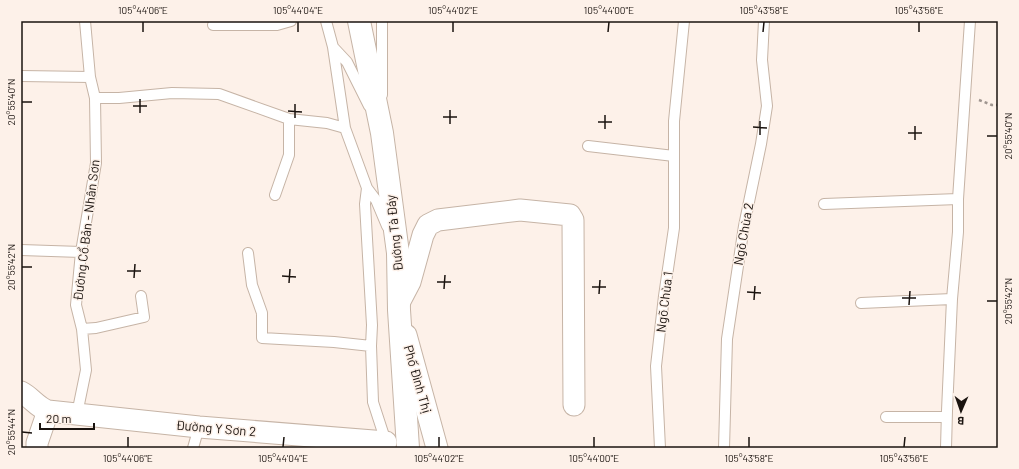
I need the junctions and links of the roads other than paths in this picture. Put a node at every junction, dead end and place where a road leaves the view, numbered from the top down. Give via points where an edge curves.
1 (85, 21) edge
2 (291, 21) edge
3 (326, 21) edge
4 (359, 21) edge
5 (382, 21) edge
6 (684, 21) edge
7 (764, 21) edge
8 (970, 21) edge
9 (213, 25) dead end
10 (333, 47) junction
11 (21, 76) edge
12 (90, 77) junction
13 (94, 98) junction
14 (289, 119) junction
15 (381, 127) junction
16 (345, 128) junction
17 (588, 146) dead end
18 (674, 156) junction
19 (367, 188) junction
20 (275, 195) dead end
21 (958, 199) junction
22 (824, 204) dead end
23 (21, 250) edge
24 (81, 252) junction
25 (248, 253) dead end
26 (398, 253) junction
27 (141, 296) dead end
28 (952, 299) junction
29 (861, 303) dead end
30 (399, 306) junction
31 (82, 329) junction
32 (371, 346) junction
33 (21, 392) edge
34 (574, 405) dead end
35 (48, 411) junction
36 (77, 414) junction
37 (886, 417) dead end
38 (946, 417) junction
39 (199, 427) junction
40 (385, 445) edge
41 (37, 448) edge
42 (193, 448) edge
43 (408, 448) edge
44 (437, 448) edge
45 (660, 448) edge
46 (724, 448) edge
47 (946, 448) edge

1 - 12 lane, Đường Cổ Bản - Nhân Sơn
2 - 9 lane via 277,25
3 - 10 lane
4 - 15 street, Đường Tà Đáy
5 - 15 lane
6 - 18 lane, Ngõ Chùa 1 via 674,120
7 - 46 lane, Ngõ Chùa 2 via 762,60 767,106 744,226 727,339
8 - 21 lane
10 - 15 lane via 347,62
10 - 16 lane
11 - 12 lane
12 - 13 lane, Đường Cổ Bản - Nhân Sơn
13 - 14 lane via 219,94
13 - 24 lane, Đường Cổ Bản - Nhân Sơn via 96,163
14 - 16 lane via 327,123
14 - 20 lane via 289,155
15 - 26 street, Đường Tà Đáy
16 - 19 lane
17 - 18 lane
18 - 45 lane, Ngõ Chùa 1 via 674,228 656,366
19 - 26 lane via 376,200
19 - 32 lane via 365,204
21 - 22 lane
21 - 28 lane
23 - 24 lane
24 - 31 lane, Đường Cổ Bản - Nhân Sơn via 76,305
25 - 32 lane via 252,285 262,313 262,338
26 - 30 street, Đường Tà Đáy
27 - 31 lane via 144,317
28 - 29 lane
28 - 38 lane
30 - 34 street via 410,282 428,225 438,220 520,210 570,215 573,220
30 - 43 street, Đường Tà Đáy
30 - 44 street, Phố Đình Thị
31 - 36 lane, Đường Cổ Bản - Nhân Sơn via 86,370
32 - 40 lane via 373,402
33 - 35 street, Đường Y Sơn 2
35 - 36 street, Đường Y Sơn 2
35 - 41 street
36 - 39 street, Đường Y Sơn 2
37 - 38 lane
38 - 47 lane
39 - 40 street, Đường Y Sơn 2
39 - 42 lane

